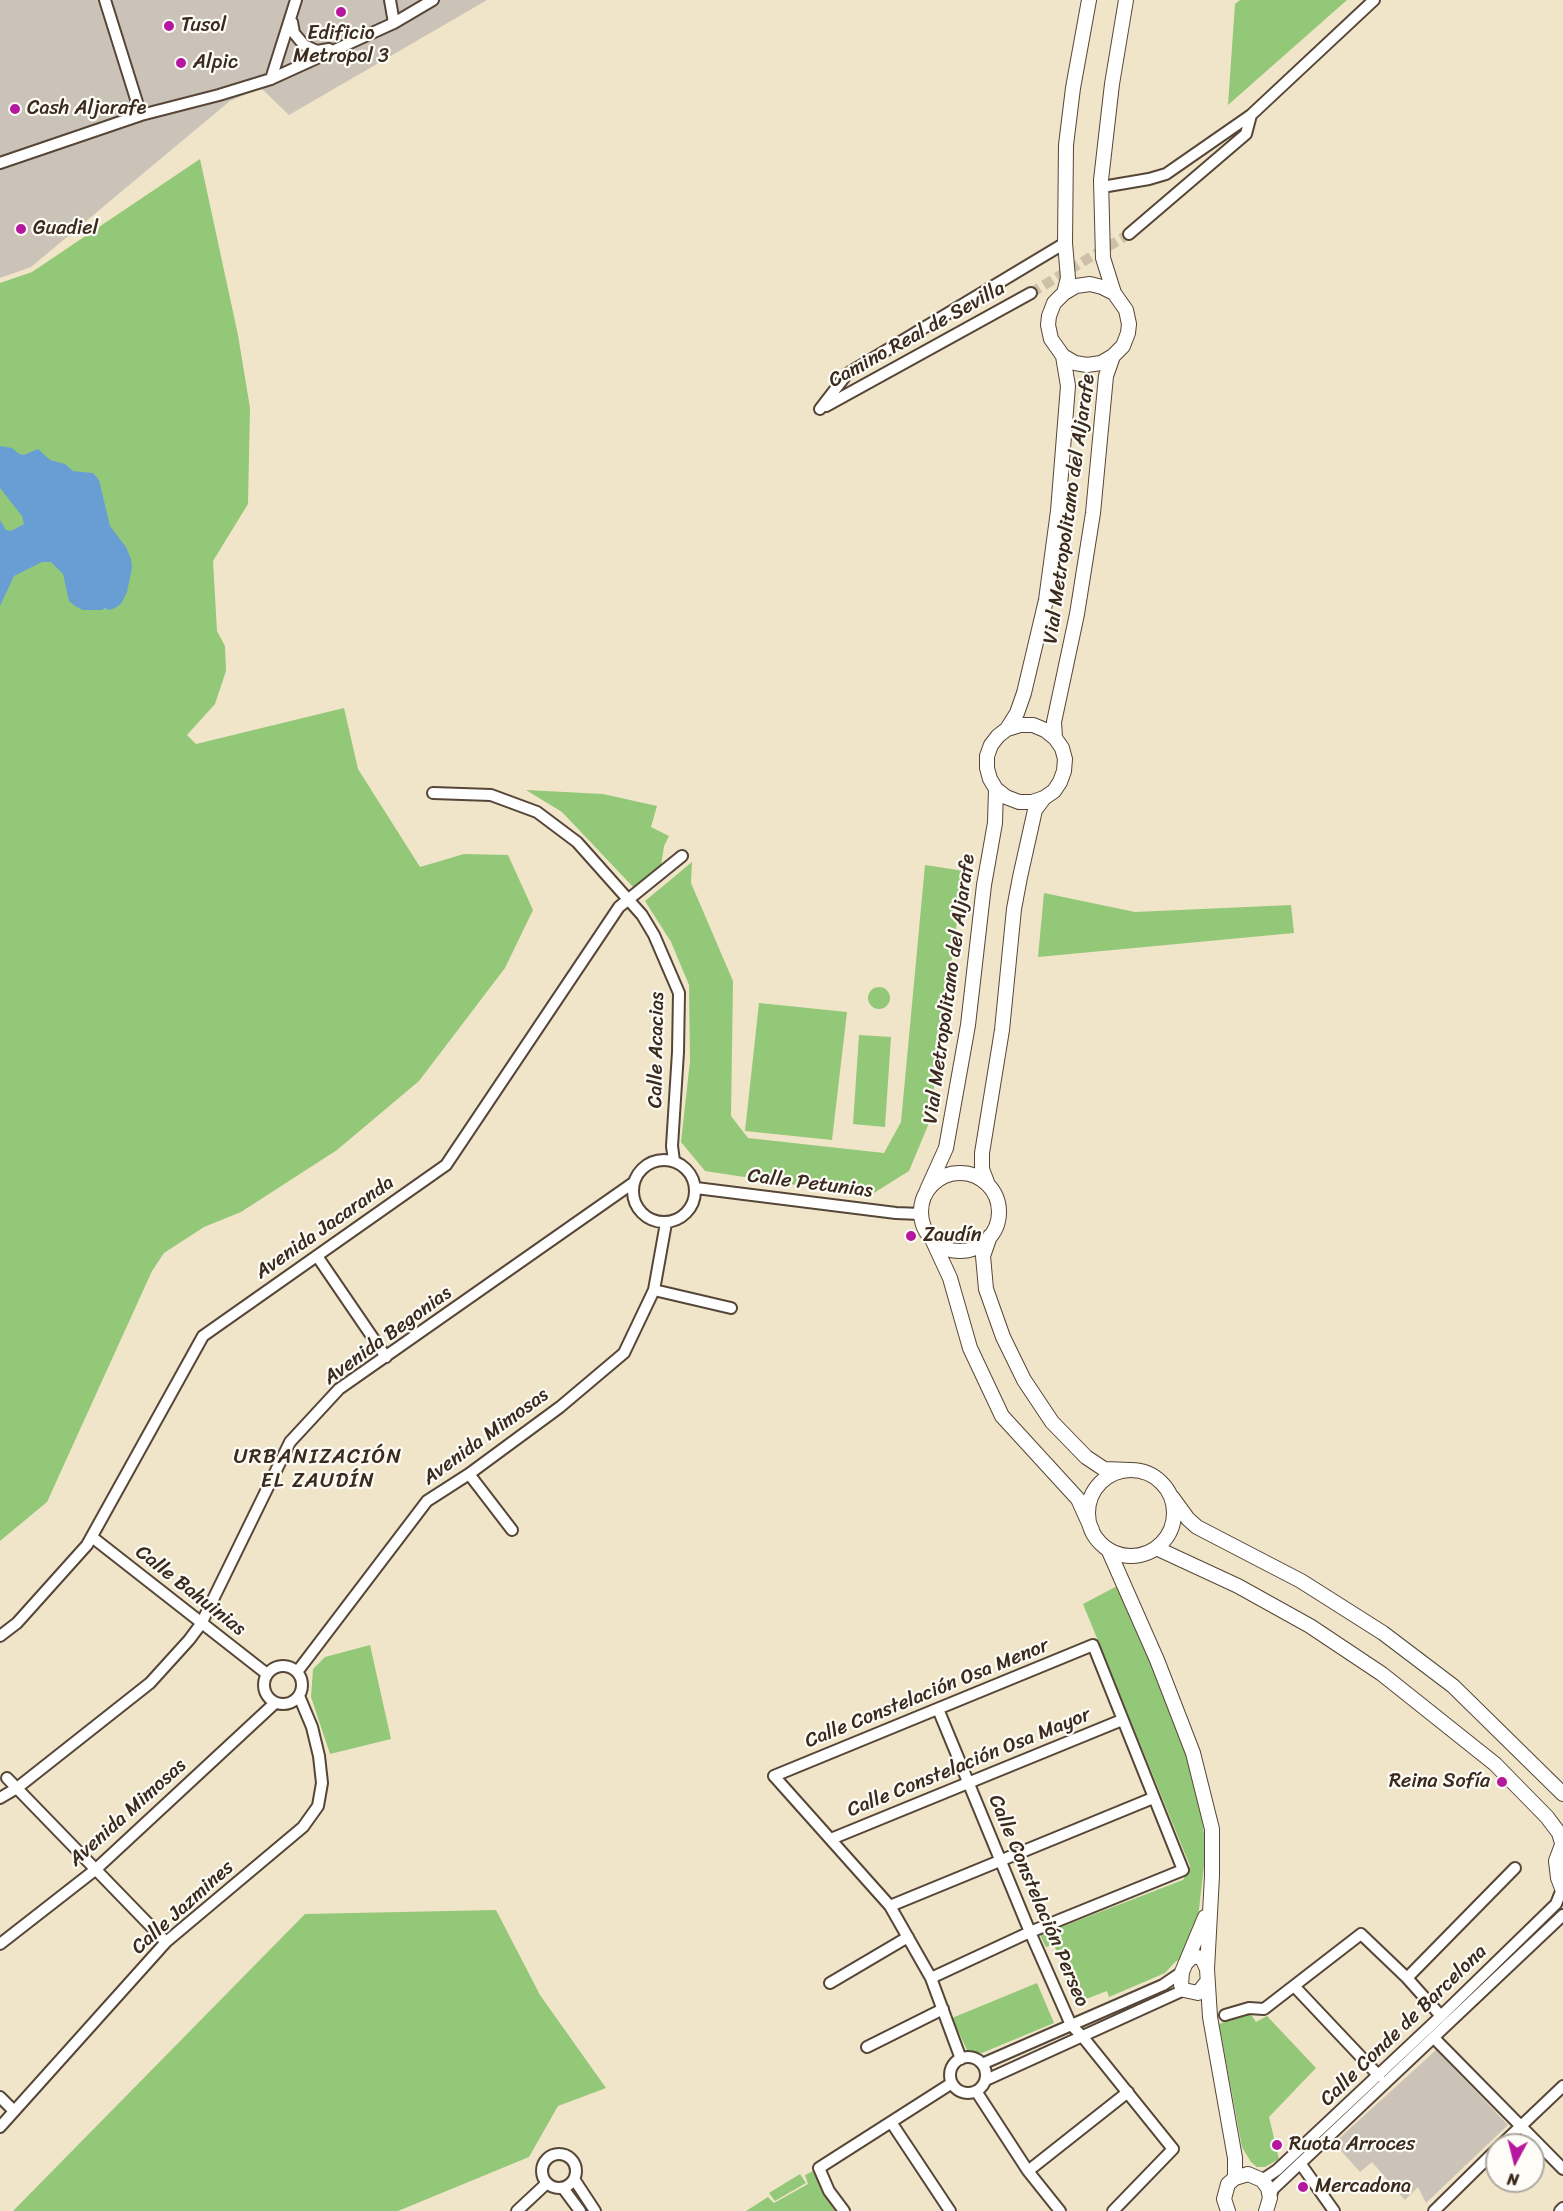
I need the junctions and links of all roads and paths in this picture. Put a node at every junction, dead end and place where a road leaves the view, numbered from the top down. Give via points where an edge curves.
1 (105, 0) edge
2 (296, 0) edge
3 (390, 0) edge
4 (433, 0) edge
5 (1126, 0) edge
6 (1374, 0) edge
7 (1087, 3) edge
8 (291, 19) junction
9 (394, 22) junction
10 (338, 48) junction
11 (271, 79) junction
12 (141, 115) junction
13 (1251, 115) junction
14 (0, 164) edge
15 (1102, 187) junction
16 (1129, 234) tunnel mouth
17 (1065, 243) junction
18 (1031, 293) tunnel mouth
19 (1064, 293) junction
20 (1114, 293) junction
21 (1063, 356) junction
22 (1113, 356) junction
23 (1007, 729) junction
24 (1055, 738) junction
25 (996, 789) junction
26 (434, 793) dead end
27 (1044, 798) junction
28 (682, 856) dead end
29 (629, 899) junction
30 (674, 1161) junction
31 (633, 1183) junction
32 (988, 1185) junction
33 (696, 1188) junction
34 (927, 1190) junction
35 (921, 1214) junction
36 (666, 1222) junction
37 (990, 1236) junction
38 (932, 1239) junction
39 (317, 1256) junction
40 (654, 1290) junction
41 (731, 1308) dead end
42 (386, 1357) junction
43 (1130, 1470) junction
44 (469, 1474) junction
45 (1172, 1497) junction
46 (512, 1530) dead end
47 (1092, 1530) junction
48 (92, 1537) junction
49 (1156, 1548) junction
50 (1108, 1549) junction
51 (1128, 1556) junction
52 (1124, 1585) junction
53 (201, 1624) junction
54 (0, 1636) edge
55 (297, 1672) junction
56 (267, 1674) junction
57 (298, 1696) junction
58 (275, 1702) junction
59 (938, 1709) junction
60 (1122, 1720) junction
61 (7, 1778) dead end
62 (968, 1784) junction
63 (17, 1788) junction
64 (1563, 1794) edge
65 (0, 1798) edge
66 (1153, 1798) junction
67 (831, 1839) junction
68 (1563, 1842) edge
69 (1000, 1861) junction
70 (1515, 1868) dead end
71 (96, 1870) junction
72 (1562, 1890) edge
73 (890, 1906) junction
74 (1209, 1908) junction
75 (1563, 1915) edge
76 (1030, 1932) junction
77 (908, 1937) junction
78 (166, 1942) junction
79 (0, 1944) edge
80 (1184, 1967) junction
81 (1207, 1969) junction
82 (931, 1978) junction
83 (1407, 1978) junction
84 (830, 1983) dead end
85 (1206, 1983) junction
86 (1294, 1986) junction
87 (1187, 1991) junction
88 (943, 2009) junction
89 (1225, 2015) dead end
90 (1441, 2016) junction
91 (1210, 2018) junction
92 (1071, 2025) junction
93 (1082, 2036) junction
94 (1434, 2038) junction
95 (867, 2047) dead end
96 (961, 2059) junction
97 (982, 2064) junction
98 (1379, 2076) junction
99 (986, 2079) junction
100 (952, 2083) junction
101 (1563, 2086) edge
102 (976, 2091) junction
103 (1128, 2092) junction
104 (0, 2097) edge
105 (13, 2110) junction
106 (891, 2122) junction
107 (1522, 2126) junction
108 (0, 2127) edge
109 (1514, 2133) edge
110 (1485, 2161) edge
111 (1300, 2163) junction
112 (1563, 2169) edge
113 (1028, 2171) junction
114 (1241, 2176) junction
115 (574, 2179) junction
116 (1262, 2180) junction
117 (547, 2183) junction
118 (563, 2188) junction
119 (1268, 2205) edge
120 (1224, 2209) edge
121 (517, 2211) edge
122 (580, 2211) edge
123 (595, 2211) edge
124 (844, 2211) edge
125 (950, 2211) edge
126 (1060, 2211) edge
127 (1113, 2211) edge
128 (1334, 2211) edge
129 (1434, 2211) edge

1 - 12 street
2 - 8 street
3 - 9 street
4 - 9 street
5 - 15 main road, Vial Metropolitano del Aljarafe via 1112,84
6 - 13 street
7 - 17 main road, Vial Metropolitano del Aljarafe via 1067,139
8 - 10 street via 294,33 304,45 317,51
8 - 11 street
9 - 10 street
10 - 11 street
11 - 12 street
12 - 14 street
13 - 15 street via 1166,174
13 - 16 street via 1246,134
15 - 20 main road, Vial Metropolitano del Aljarafe via 1103,258
17 - 18 street, Camino Real de Sevilla via 848,374 820,409
17 - 19 main road, Vial Metropolitano del Aljarafe via 1068,278
19 - 20 main road via 1090,284
19 - 21 main road, Vial Metropolitano del Aljarafe via 1054,303 1048,325 1051,339
20 - 22 main road, Vial Metropolitano del Aljarafe via 1126,310 1129,324 1123,346
21 - 22 main road, Vial Metropolitano del Aljarafe via 1087,365
21 - 23 main road, Vial Metropolitano del Aljarafe via 1068,386 1046,600 1024,693
22 - 24 main road, Vial Metropolitano del Aljarafe via 1106,375 1093,513 1054,722
23 - 24 main road via 1033,725
23 - 25 main road, Vial Metropolitano del Aljarafe via 991,745 987,756 987,768
24 - 27 main road, Vial Metropolitano del Aljarafe via 1065,759 1064,771 1054,791
25 - 27 main road via 1018,802
25 - 34 main road, Vial Metropolitano del Aljarafe via 995,823 968,1025 946,1148
26 - 29 street, Calle Acacias via 491,795 537,812 577,842
27 - 32 main road, Vial Metropolitano del Aljarafe via 1035,810 1029,830 1014,909 1002,1030 982,1153
28 - 29 street, Avenida Jacaranda
29 - 30 street, Calle Acacias via 654,935 679,993
29 - 39 street, Avenida Jacaranda via 619,907 447,1165
30 - 31 street via 652,1161
30 - 33 street via 687,1169
31 - 36 street via 636,1205 642,1214
31 - 42 street, Avenida Begonias
32 - 34 main road via 971,1175 951,1174 939,1178
32 - 37 main road, Vial Metropolitano del Aljarafe via 998,1203 999,1217
33 - 35 street, Calle Petunias
33 - 36 street via 686,1214
34 - 35 main road, Vial Metropolitano del Aljarafe
35 - 38 main road
36 - 40 street, Avenida Mimosas
37 - 38 main road via 980,1245 962,1250 943,1247
37 - 43 main road, Vial Metropolitano del Aljarafe via 983,1256 986,1289 1024,1380 1052,1422 1086,1457 1104,1469
38 - 47 main road via 950,1278 970,1348 1002,1416 1078,1499
39 - 42 street
39 - 48 street, Avenida Jacaranda via 203,1336
40 - 41 street
40 - 44 street, Avenida Mimosas via 624,1353 560,1407
42 - 53 street, Avenida Begonias via 339,1389 290,1442
43 - 45 main road, Vial Metropolitano del Aljarafe via 1150,1474
43 - 47 main road via 1115,1473 1096,1487 1088,1509
44 - 46 street
44 - 55 street, Avenida Mimosas via 427,1502
45 - 49 main road via 1173,1523
45 - 64 main road, Vial Metropolitano del Aljarafe via 1197,1527 1301,1581 1383,1633 1453,1686
47 - 50 main road
48 - 53 street, Calle Bahuinias
48 - 54 street, Avenida Jacaranda via 17,1623
49 - 51 main road
49 - 68 main road via 1229,1581 1383,1674 1495,1764 1547,1816
50 - 51 main road
50 - 52 main road
51 - 52 main road
52 - 74 main road via 1193,1753 1212,1828
53 - 56 street, Calle Bahuinias
53 - 63 street, Avenida Begonias via 150,1683
55 - 56 street via 281,1666
55 - 57 street via 302,1683
56 - 58 street via 265,1691
57 - 58 street via 289,1703
57 - 78 street, Calle Jazmines via 320,1756 322,1783 318,1806 303,1827
58 - 71 street, Avenida Mimosas
59 - 60 street, Calle Constelación Osa Menor via 1094,1645
59 - 62 street, Calle Constelación Perseo
59 - 67 street, Calle Constelación Osa Menor via 774,1776
60 - 62 street, Calle Constelación Osa Mayor
60 - 66 street
61 - 63 street
62 - 67 street, Calle Constelación Osa Mayor
62 - 69 street, Calle Constelación Perseo
63 - 65 street, Avenida Begonias
63 - 71 street
66 - 69 street
66 - 76 street via 1183,1870
67 - 73 street
68 - 72 main road via 1556,1861
69 - 73 street
69 - 76 street, Calle Constelación Perseo
70 - 83 street
71 - 78 street
71 - 79 street, Avenida Mimosas
72 - 90 street, Calle Conde de Barcelona via 1556,1904
73 - 77 street
74 - 80 main road
74 - 81 main road
75 - 94 street, Calle Conde de Barcelona
76 - 82 street
76 - 92 street, Calle Constelación Perseo
77 - 82 street
77 - 84 street
78 - 105 street, Calle Jazmines
80 - 81 main road via 1193,1956 1202,1958
80 - 87 main road via 1181,1985
80 - 92 street via 1163,1985
81 - 85 main road
82 - 88 street
83 - 86 street via 1361,1934
83 - 90 street
85 - 87 main road via 1198,1993
85 - 91 main road
86 - 89 street via 1264,2008
86 - 98 street
87 - 91 main road
87 - 93 street
88 - 95 street
88 - 96 street
90 - 98 street, Calle Conde de Barcelona
91 - 114 main road
92 - 93 street, Calle Constelación Perseo
92 - 97 street
93 - 99 street
93 - 103 street, Calle Constelación Perseo
94 - 107 street
94 - 111 street, Calle Conde de Barcelona
96 - 97 street via 972,2058
96 - 100 street via 951,2071
97 - 99 street
98 - 116 street, Calle Conde de Barcelona
99 - 102 street
100 - 102 street via 961,2091
100 - 106 street
101 - 107 street
102 - 113 street
103 - 113 street
103 - 127 street, Calle Constelación Perseo via 1173,2149
104 - 105 street
105 - 108 street, Calle Jazmines
106 - 124 street via 819,2168
106 - 125 street
107 - 109 street
107 - 112 street
110 - 129 street
111 - 119 street, Calle Conde de Barcelona via 1273,2189
111 - 128 street
113 - 126 street
114 - 116 main road
114 - 120 main road via 1228,2184
115 - 117 street via 574,2163 559,2154 545,2163 543,2175
115 - 118 street
115 - 123 street
116 - 119 main road via 1268,2188
117 - 118 street
117 - 121 street
118 - 122 street

